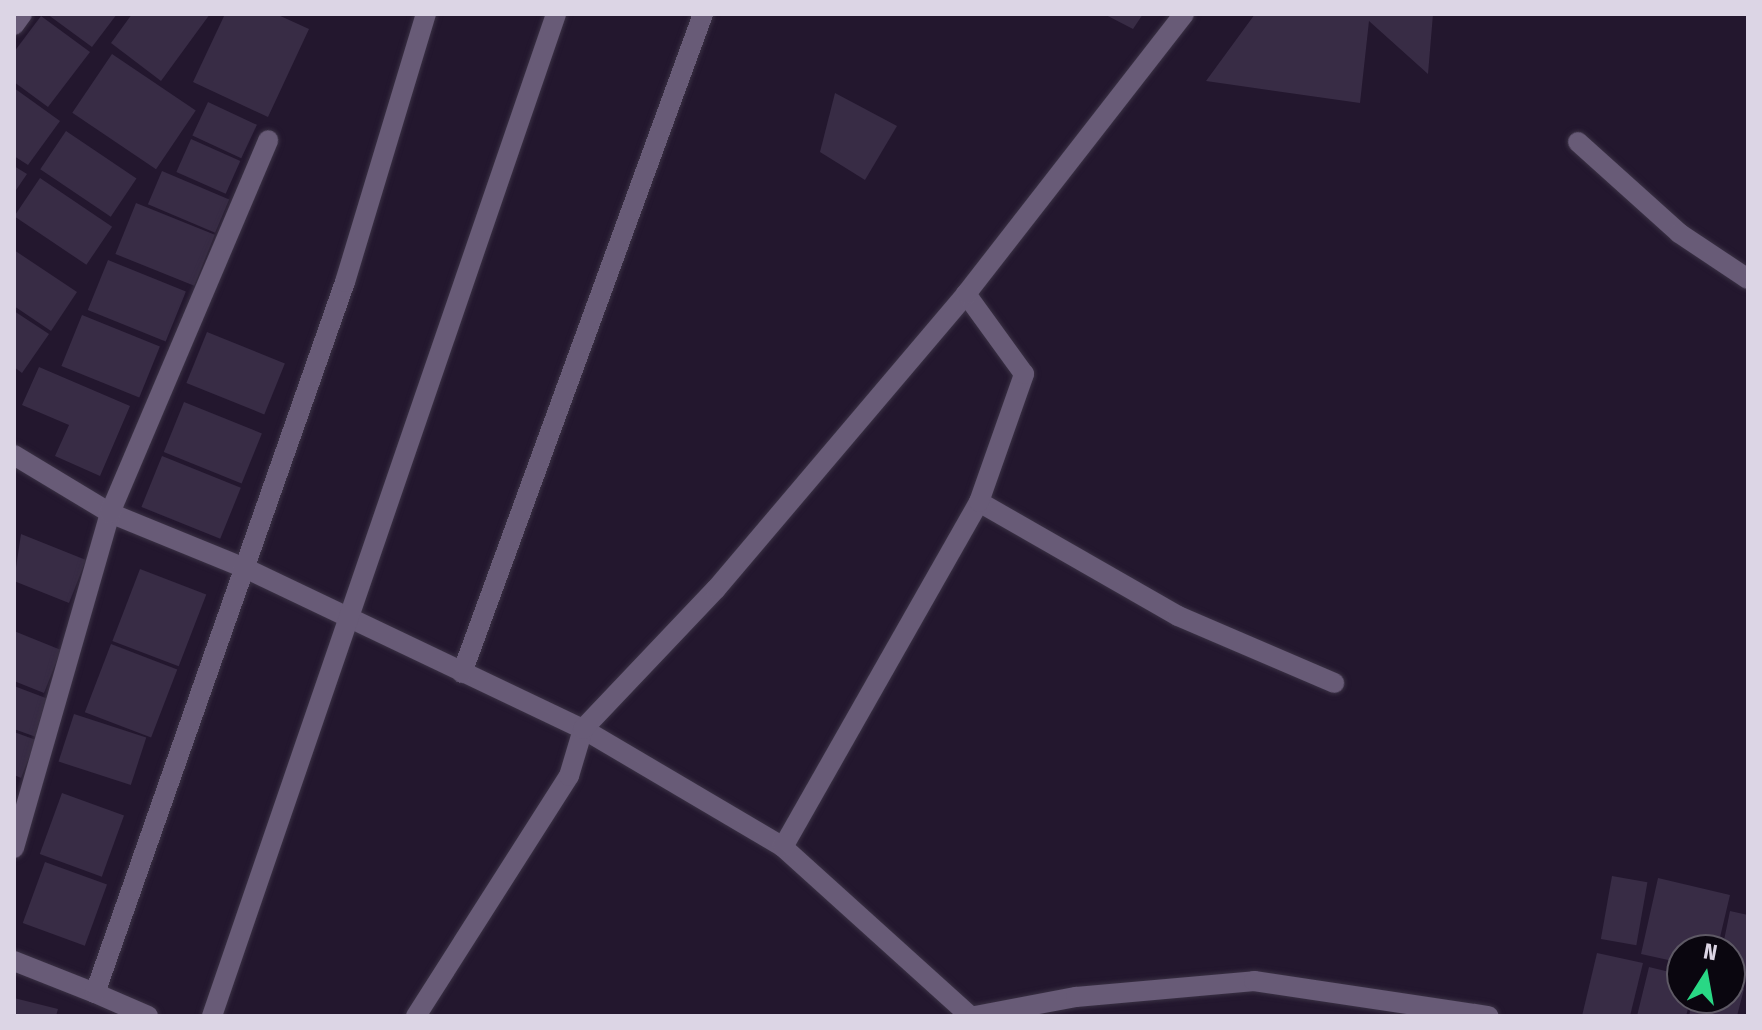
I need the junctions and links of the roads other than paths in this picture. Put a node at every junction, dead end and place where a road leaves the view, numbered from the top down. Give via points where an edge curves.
1 (22, 14) edge
2 (426, 14) edge
3 (556, 14) edge
4 (703, 14) edge
5 (1184, 14) edge
6 (14, 25) edge
7 (268, 140) dead end
8 (1578, 142) dead end
9 (1748, 279) edge
10 (966, 294) junction
11 (14, 455) edge
12 (979, 502) junction
13 (110, 513) junction
14 (245, 568) junction
15 (349, 622) junction
16 (462, 673) junction
17 (1334, 683) dead end
18 (583, 729) junction
19 (783, 847) junction
20 (14, 848) edge
21 (14, 961) edge
22 (95, 993) junction
23 (148, 1016) edge
24 (212, 1016) edge
25 (416, 1016) edge
26 (973, 1016) edge
27 (1488, 1016) edge

1 - 6 street
2 - 14 street via 345,282
3 - 15 street
4 - 16 street
5 - 10 street
7 - 13 street
8 - 9 street via 1679,233
10 - 12 street via 1024,374
10 - 18 street via 716,589
11 - 13 street
12 - 17 street via 1178,616
12 - 19 street
13 - 14 street
13 - 20 street
14 - 15 street
14 - 22 street
15 - 16 street
15 - 24 street
16 - 18 street
18 - 19 street
18 - 25 street via 569,776
19 - 26 street
21 - 22 street
22 - 23 street
26 - 27 street via 1076,997 1254,981

